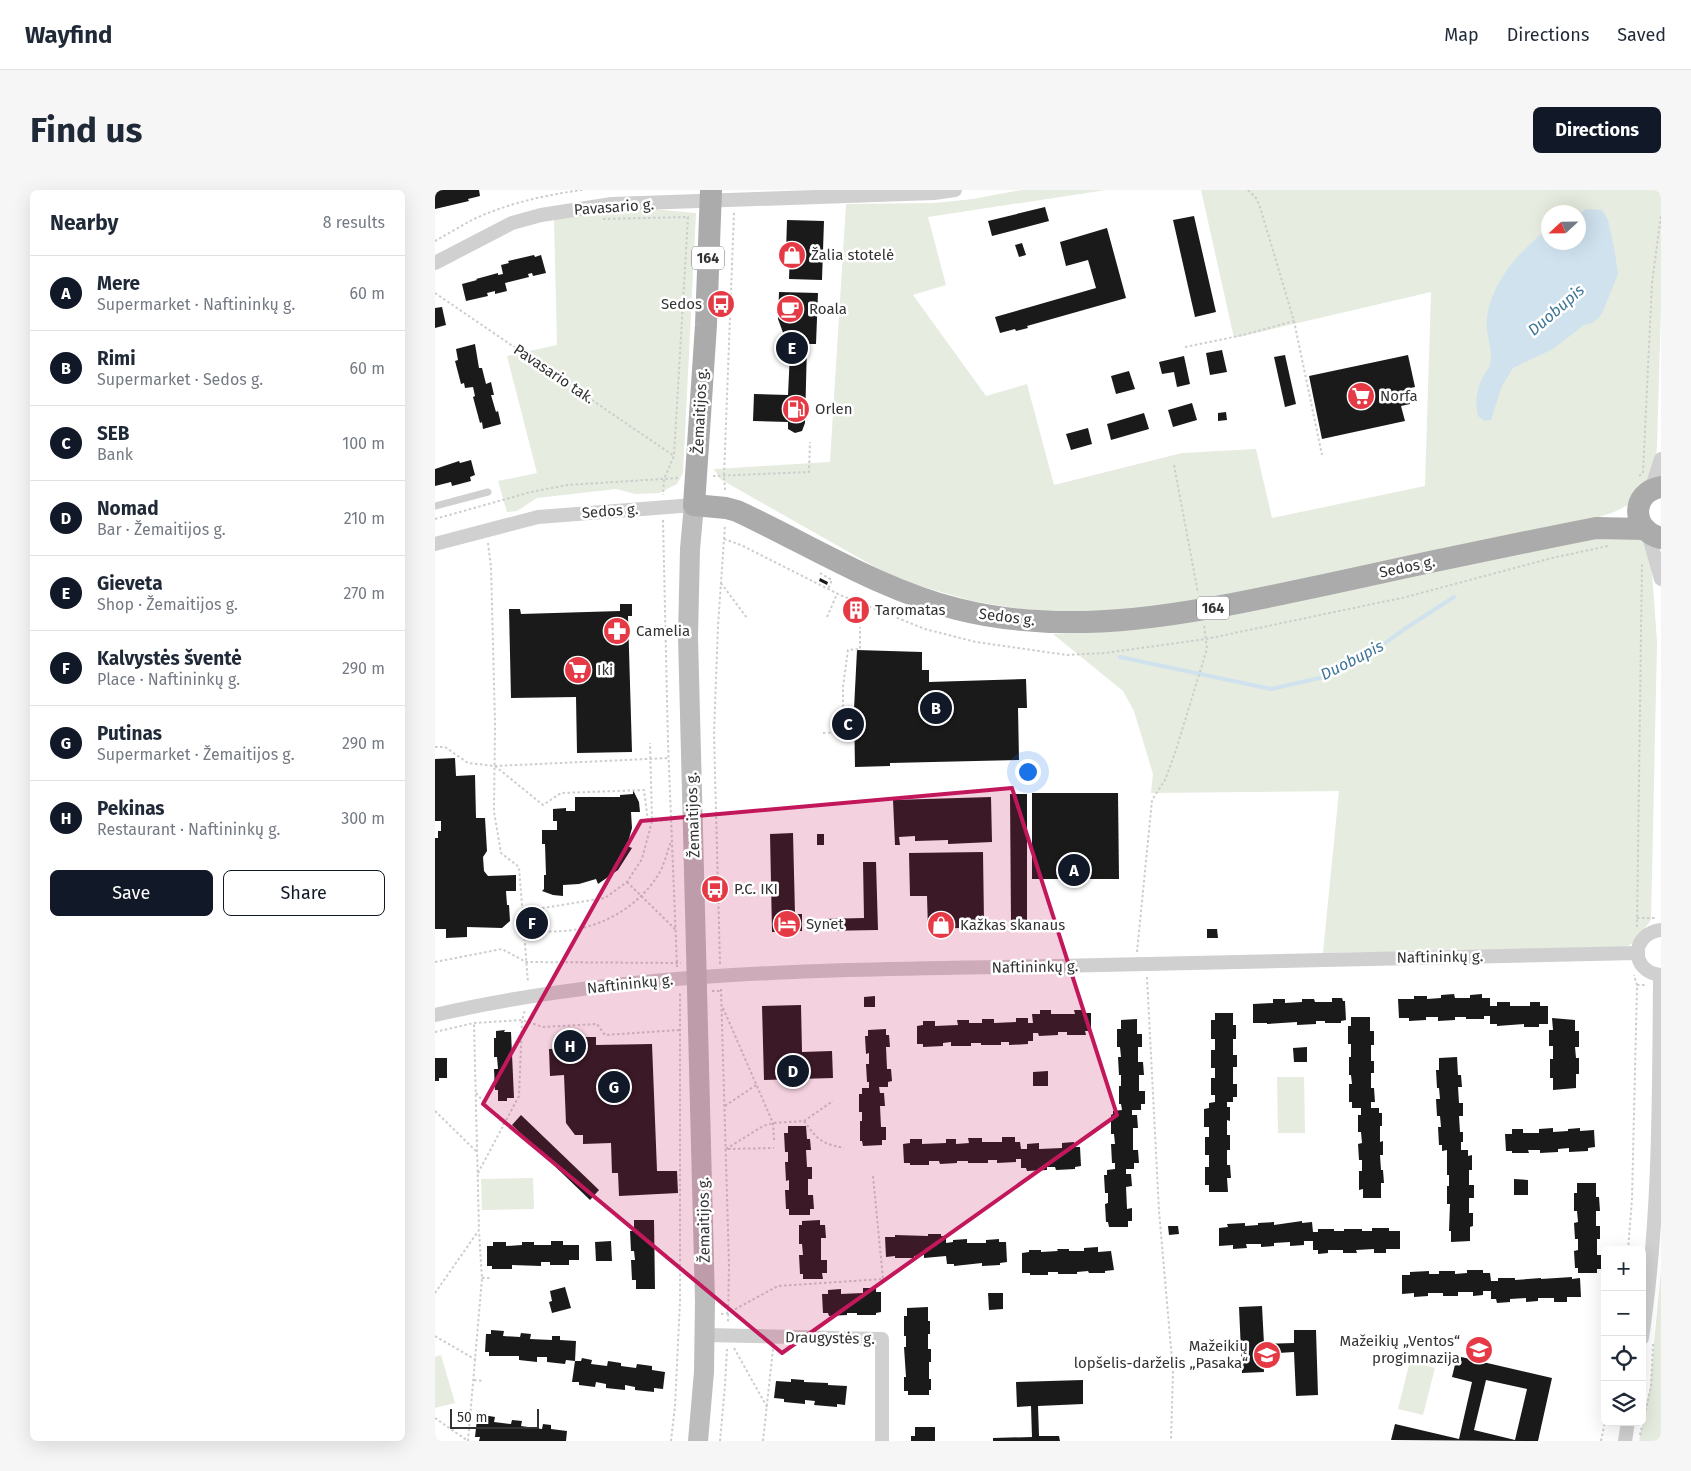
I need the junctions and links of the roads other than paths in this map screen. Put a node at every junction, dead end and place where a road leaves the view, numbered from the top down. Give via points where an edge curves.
1 (955, 190) edge
2 (711, 196) edge
3 (435, 264) edge
4 (1661, 459) edge
5 (1647, 490) edge
6 (489, 492) dead end
7 (694, 505) junction
8 (435, 506) edge
9 (1596, 528) junction
10 (1651, 533) edge
11 (435, 544) edge
12 (1661, 579) edge
13 (1661, 930) edge
14 (1633, 953) junction
15 (1661, 975) edge
16 (690, 981) junction
17 (435, 1014) edge
18 (705, 1335) junction
19 (1642, 1336) edge
20 (1627, 1426) edge
21 (698, 1441) edge
22 (882, 1441) edge
23 (1625, 1441) edge

1 - 2 street, Pavasario g. via 734,201
2 - 3 street, Pavasario g. via 541,214 512,223
2 - 7 main road, Žemaitijos g. / 164
4 - 5 street via 1656,480
5 - 9 main road, Sedos g. / 164 via 1630,511
5 - 10 main road via 1639,517
6 - 8 lane
7 - 9 main road, Sedos g. / 164 via 737,511 888,586 934,603 994,617 1077,622 1201,610
7 - 11 street, Sedos g. via 538,517
7 - 16 main road, Žemaitijos g. via 688,636
9 - 10 main road, Sedos g. / 164
10 - 12 street
13 - 14 street via 1647,934
14 - 15 street via 1642,966 1653,974
14 - 16 street, Naftininkų g. via 911,969 720,970
15 - 19 street via 1656,1205
16 - 17 street, Naftininkų g. via 529,996
16 - 18 main road, Žemaitijos g. via 705,1225
18 - 21 main road, Žemaitijos g.
18 - 22 street, Draugystės g. via 882,1339
20 - 23 street

